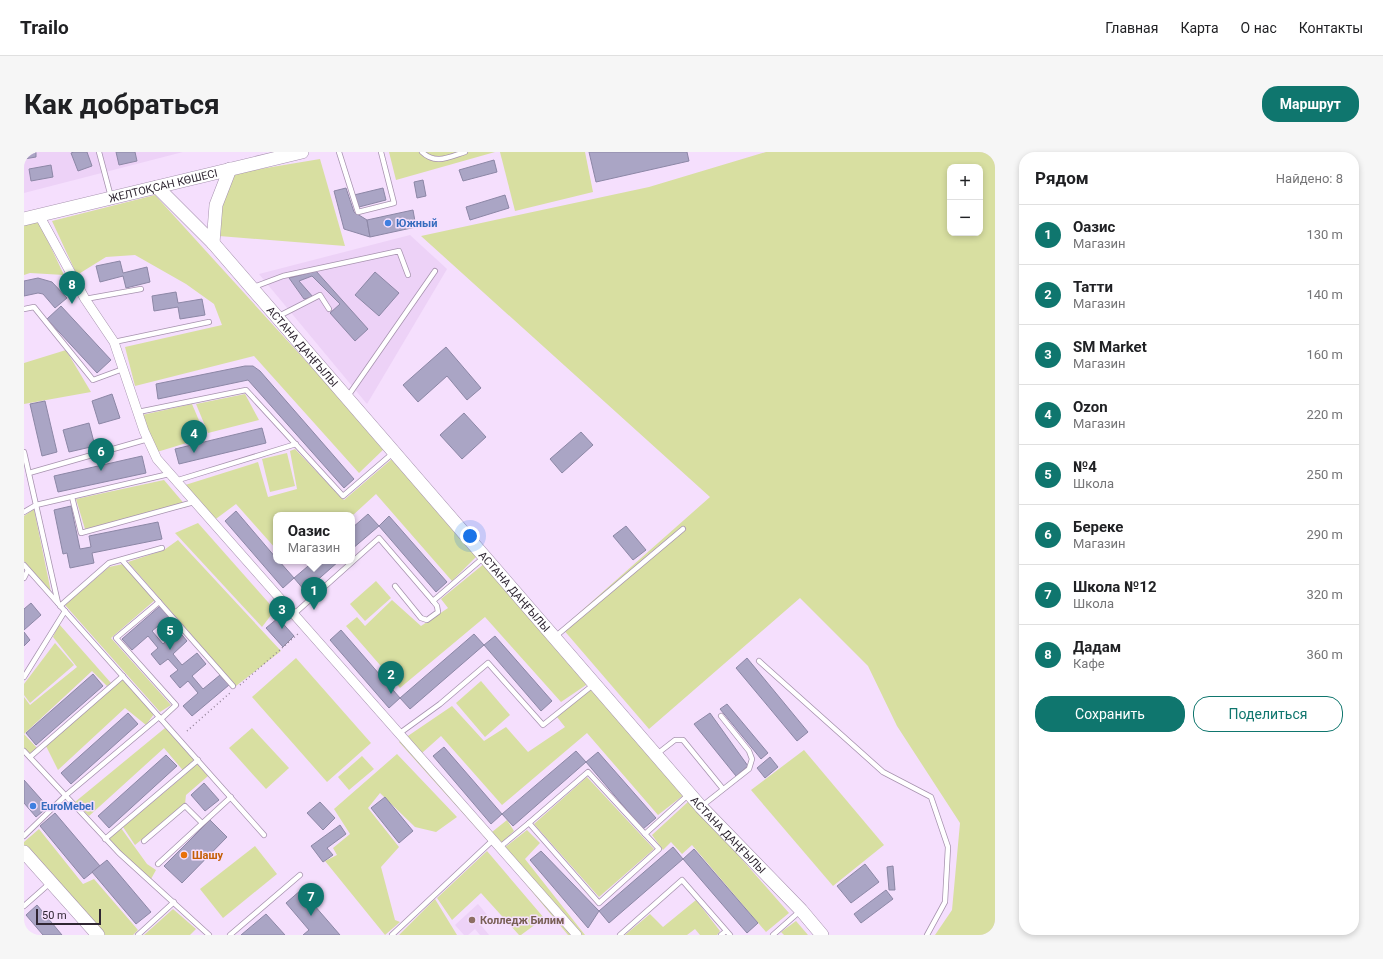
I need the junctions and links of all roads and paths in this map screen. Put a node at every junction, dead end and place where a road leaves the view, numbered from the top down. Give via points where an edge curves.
1 (99, 152) edge
2 (302, 152) edge
3 (339, 152) edge
4 (381, 152) edge
5 (422, 152) edge
6 (465, 152) edge
7 (230, 169) junction
8 (157, 187) junction
9 (111, 197) junction
10 (39, 215) junction
11 (24, 219) edge
12 (213, 243) junction
13 (435, 271) dead end
14 (408, 275) dead end
15 (252, 288) junction
16 (141, 289) dead end
17 (85, 299) junction
18 (329, 308) dead end
19 (24, 309) edge
20 (277, 317) junction
21 (209, 322) dead end
22 (114, 342) junction
23 (123, 370) junction
24 (347, 397) junction
25 (138, 412) junction
26 (148, 439) junction
27 (296, 444) junction
28 (24, 452) edge
29 (394, 452) junction
30 (29, 473) junction
31 (172, 477) junction
32 (72, 497) junction
33 (196, 502) junction
34 (36, 505) junction
35 (24, 512) edge
36 (683, 529) dead end
37 (162, 548) dead end
38 (485, 557) junction
39 (355, 559) edge
40 (122, 560) junction
41 (350, 564) edge
42 (24, 565) edge
43 (28, 570) junction
44 (24, 578) edge
45 (395, 586) dead end
46 (433, 601) junction
47 (159, 602) junction
48 (60, 605) junction
49 (65, 611) junction
50 (294, 614) junction
51 (306, 627) junction
52 (554, 638) junction
53 (759, 661) dead end
54 (123, 676) junction
55 (24, 677) edge
56 (594, 684) junction
57 (233, 686) dead end
58 (721, 716) dead end
59 (160, 718) junction
60 (187, 730) dead end
61 (400, 733) junction
62 (24, 751) edge
63 (656, 755) junction
64 (30, 757) junction
65 (198, 760) junction
66 (723, 789) junction
67 (690, 794) junction
68 (65, 796) junction
69 (231, 797) junction
70 (701, 807) junction
71 (202, 823) junction
72 (529, 823) junction
73 (645, 834) junction
74 (264, 835) dead end
75 (24, 836) edge
76 (105, 839) junction
77 (493, 840) junction
78 (144, 841) dead end
79 (500, 847) junction
80 (24, 852) edge
81 (158, 864) dead end
82 (300, 875) dead end
83 (51, 882) junction
84 (174, 902) junction
85 (24, 906) edge
86 (801, 910) junction
87 (726, 930) junction
88 (24, 931) edge
89 (28, 935) edge
90 (98, 935) edge
91 (138, 935) edge
92 (210, 935) edge
93 (230, 935) edge
94 (392, 935) edge
95 (577, 935) edge
96 (620, 935) edge
97 (721, 935) edge
98 (730, 935) edge
99 (773, 935) edge
100 (822, 935) edge
101 (927, 935) edge

1 - 9 lane
2 - 7 street, ЖЕЛТОҚСАН КӨШЕСІ
3 - 4 lane via 358,212 394,203
5 - 6 lane via 428,158 438,160
7 - 8 street, ЖЕЛТОҚСАН КӨШЕСІ
7 - 12 street via 216,205
8 - 9 street, ЖЕЛТОҚСАН КӨШЕСІ
8 - 12 street, АСТАНА ДАҢҒЫЛЫ
9 - 10 street, ЖЕЛТОҚСАН КӨШЕСІ
10 - 11 street, ЖЕЛТОҚСАН КӨШЕСІ
10 - 17 street
12 - 15 street, АСТАНА ДАҢҒЫЛЫ
13 - 24 lane
14 - 15 lane via 399,251 283,276
15 - 20 street, АСТАНА ДАҢҒЫЛЫ
16 - 17 lane
17 - 22 street
18 - 20 lane via 320,295
19 - 23 lane via 34,307 93,380
20 - 24 street, АСТАНА ДАҢҒЫЛЫ
21 - 22 lane
22 - 23 street
23 - 25 street
24 - 29 street, АСТАНА ДАҢҒЫЛЫ
25 - 26 street
25 - 27 lane via 246,390
26 - 30 lane
26 - 31 street via 157,459
27 - 29 lane via 343,496
27 - 31 lane
28 - 30 lane
29 - 38 street, АСТАНА ДАҢҒЫЛЫ
30 - 34 lane
31 - 32 lane
31 - 33 street
32 - 33 lane via 82,533
32 - 34 lane
33 - 50 street
34 - 35 lane
34 - 48 lane
36 - 52 lane
37 - 40 lane
38 - 46 lane
38 - 52 street, АСТАНА ДАҢҒЫЛЫ
39 - 46 lane via 379,538
40 - 47 lane
40 - 48 lane via 108,563
41 - 50 lane
42 - 43 lane
43 - 44 lane
43 - 48 lane
45 - 46 lane via 421,618 427,620 438,612
47 - 57 lane
47 - 59 lane via 116,638 176,705
48 - 49 lane
49 - 54 lane
49 - 55 lane
50 - 51 street
51 - 60 path
51 - 61 street
52 - 56 street, АСТАНА ДАҢҒЫЛЫ
53 - 101 lane via 883,772 931,797 948,847 945,902
54 - 59 lane
54 - 64 lane
56 - 61 lane via 543,726 488,662 440,704
56 - 63 street, АСТАНА ДАҢҒЫЛЫ
58 - 66 lane via 749,751 752,759 749,769
59 - 65 lane
59 - 68 lane
61 - 77 street
62 - 64 lane
63 - 66 lane via 675,740 683,740
63 - 67 street, АСТАНА ДАҢҒЫЛЫ
64 - 68 lane
65 - 69 lane
65 - 76 lane
66 - 70 lane
67 - 70 street, АСТАНА ДАҢҒЫЛЫ
67 - 73 lane
68 - 75 lane
68 - 76 lane
69 - 71 lane
69 - 74 lane
70 - 86 street, АСТАНА ДАҢҒЫЛЫ
71 - 78 lane via 185,806
71 - 81 lane
72 - 73 lane via 588,772
72 - 73 lane via 599,903 659,849
72 - 79 lane
76 - 84 lane
77 - 79 street
77 - 94 lane
79 - 95 street
80 - 83 street
82 - 93 lane
83 - 85 lane
83 - 90 street
84 - 91 lane
84 - 92 lane
86 - 99 lane
86 - 100 street, АСТАНА ДАҢҒЫЛЫ
87 - 96 lane via 682,880
87 - 97 lane
87 - 98 lane
88 - 89 lane

